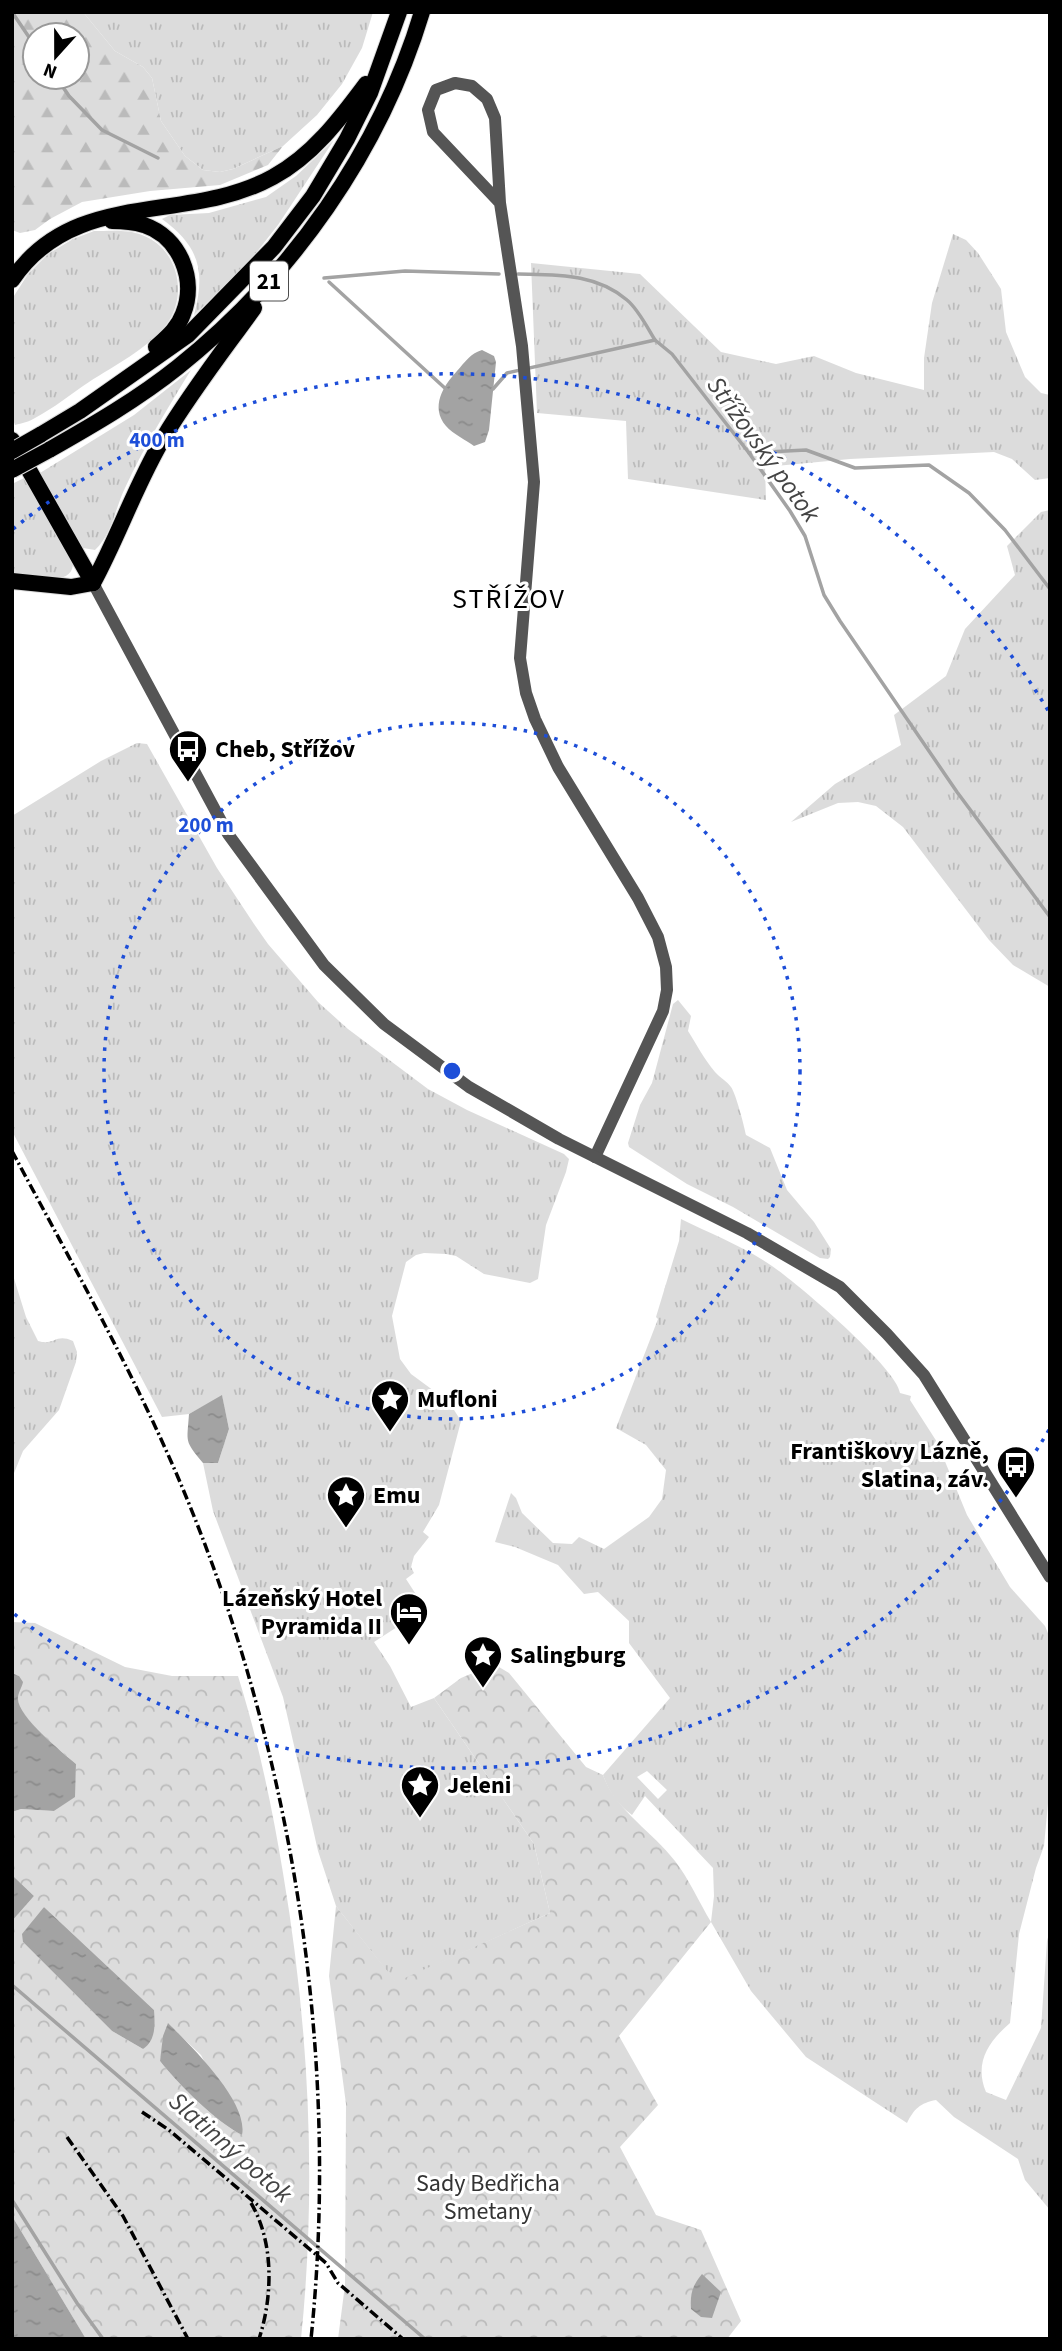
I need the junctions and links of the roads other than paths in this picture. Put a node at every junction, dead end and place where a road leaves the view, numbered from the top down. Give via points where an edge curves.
1 (399, 12) edge
2 (422, 12) edge
3 (382, 62) junction
4 (500, 203) junction
5 (69, 231) junction
6 (287, 261) junction
7 (16, 274) edge
8 (39, 433) junction
9 (12, 440) edge
10 (12, 450) edge
11 (12, 470) edge
12 (12, 581) edge
13 (93, 583) junction
14 (595, 1157) junction
15 (1050, 1577) edge

1 - 3 highway, 21
2 - 6 highway, 21 via 413,44 366,147
3 - 5 highway, 21 via 324,137 272,178 206,201 109,216
3 - 8 highway, 21 via 347,139 313,196 232,293 188,335 90,405
4 - 4 street via 495,118 486,99 472,86 455,83 436,90 428,110 433,132
4 - 14 street via 522,346 534,482 520,658 526,693 558,767 658,937 666,967 663,1011
5 - 7 highway via 42,246
5 - 8 highway, 21 via 111,221 147,226 160,233 184,264 186,305 176,327 154,349
6 - 11 highway, 21, bridge via 177,368 137,397
6 - 13 highway via 163,438
8 - 10 highway, 21, bridge
9 - 13 highway
12 - 13 highway via 71,587
13 - 14 street via 228,834 324,965 384,1024 469,1087
14 - 15 street via 747,1233 840,1287 924,1375

